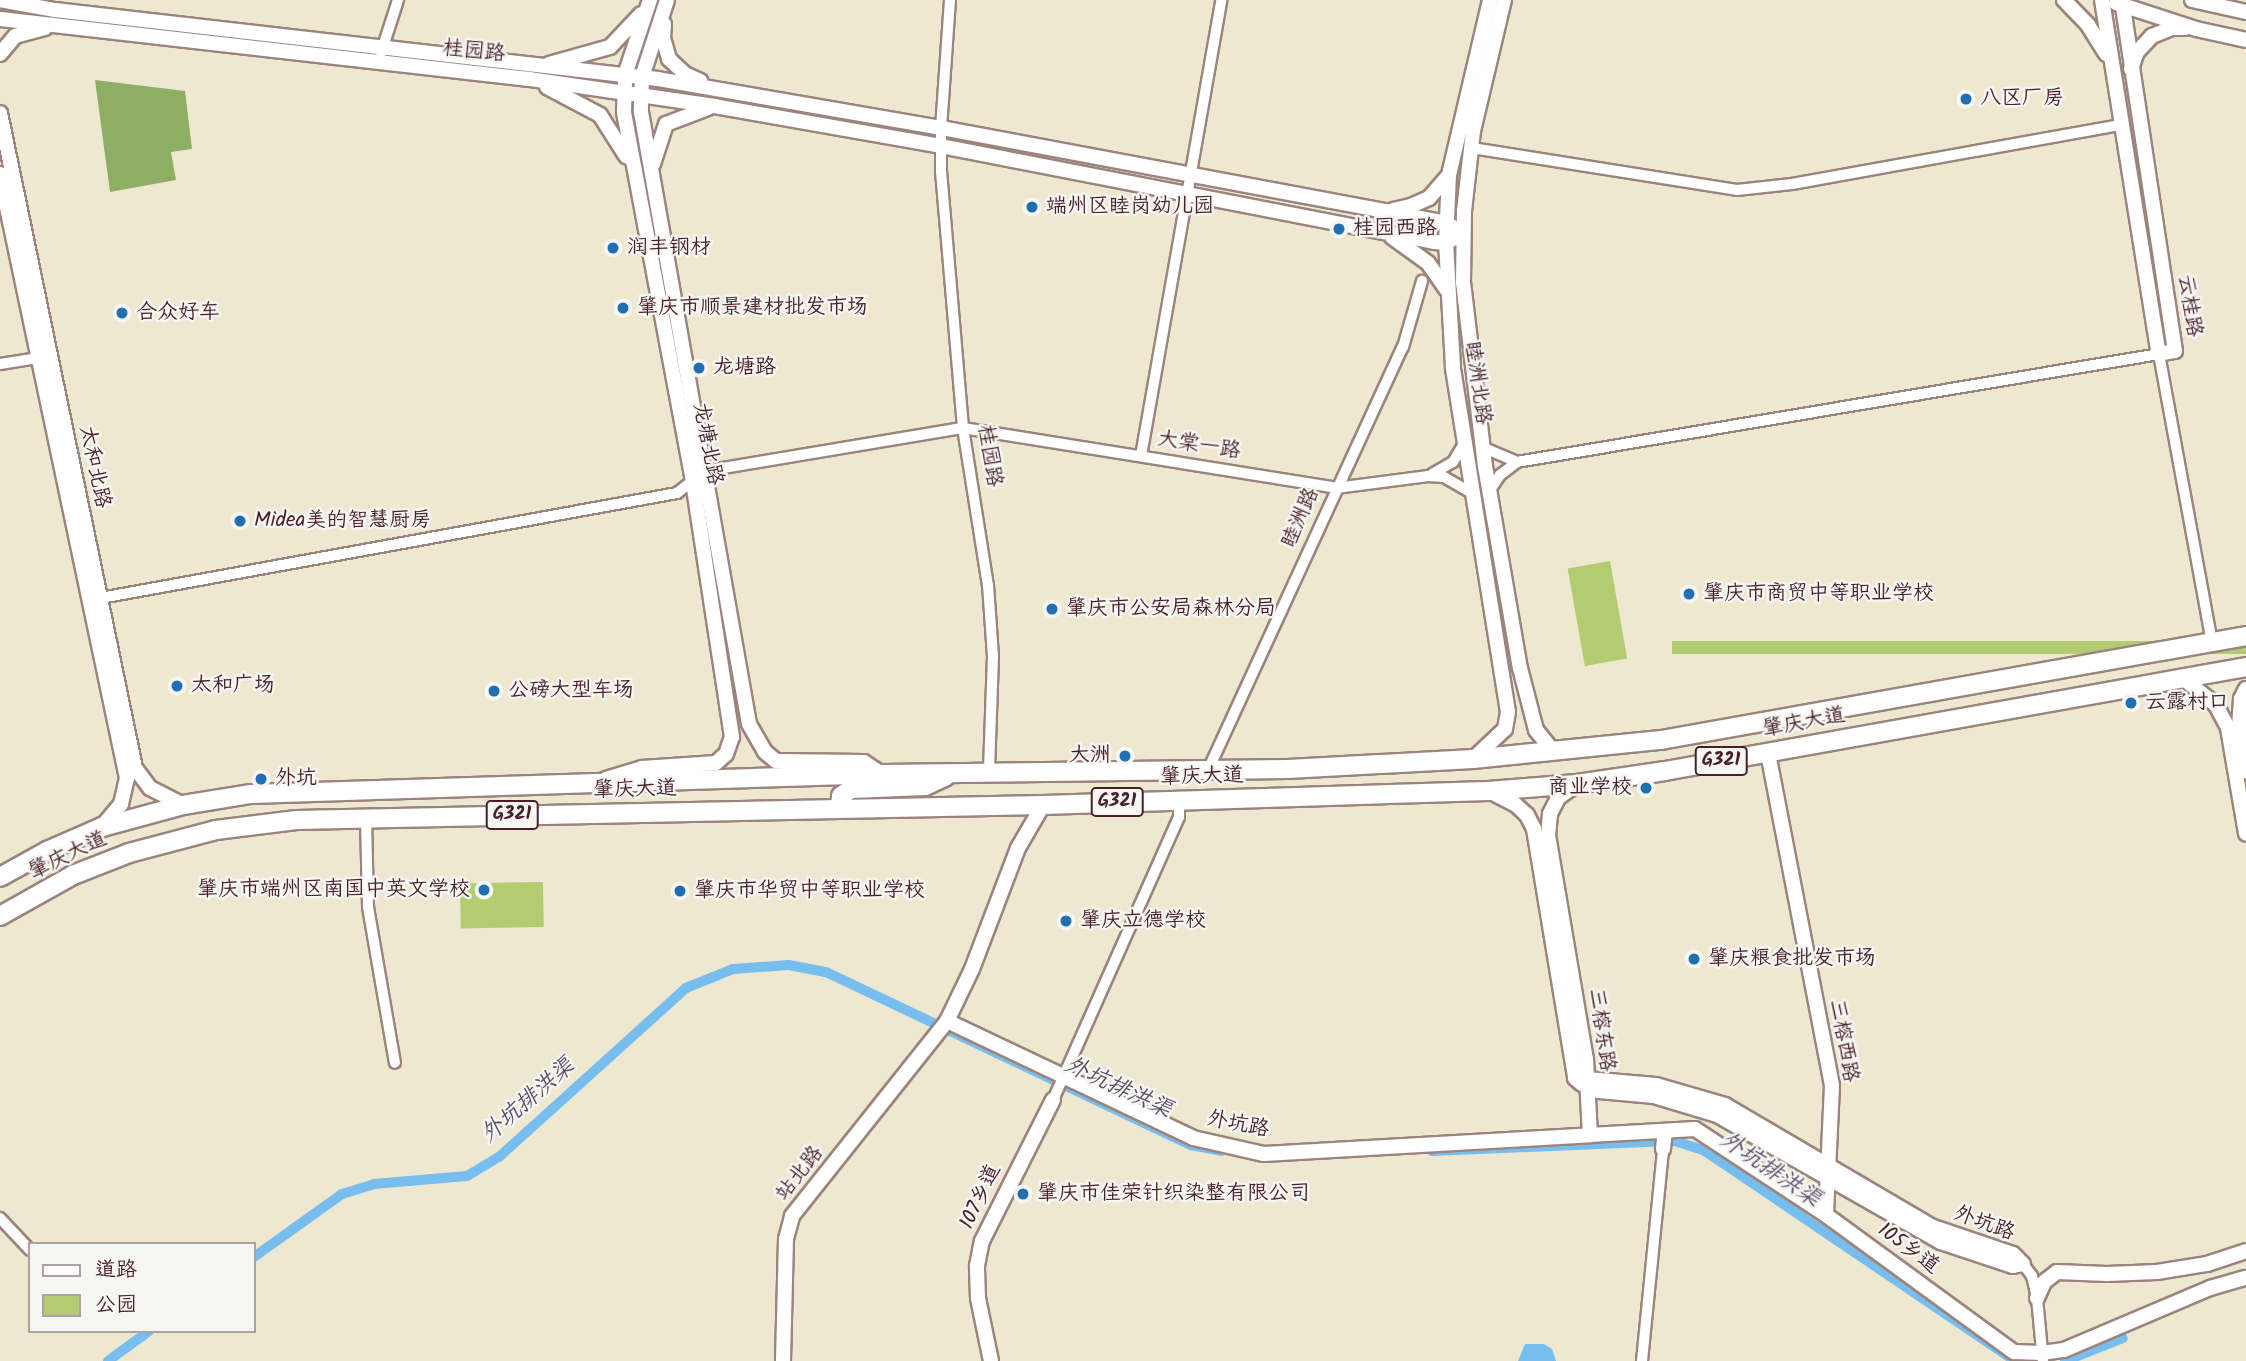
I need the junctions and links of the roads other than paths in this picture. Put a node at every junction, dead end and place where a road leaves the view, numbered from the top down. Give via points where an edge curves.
1 (0, 0) edge
2 (38, 0) edge
3 (398, 0) edge
4 (950, 0) edge
5 (1221, 0) edge
6 (1490, 0) edge
7 (1504, 0) edge
8 (2064, 0) edge
9 (2105, 0) edge
10 (2192, 0) edge
11 (2122, 2) edge
12 (649, 3) edge
13 (666, 3) edge
14 (55, 10) junction
15 (2246, 12) edge
16 (0, 19) edge
17 (53, 26) junction
18 (2196, 29) junction
19 (2246, 40) edge
20 (383, 48) junction
21 (0, 54) edge
22 (2110, 61) junction
23 (378, 62) junction
24 (539, 67) junction
25 (2131, 69) junction
26 (625, 75) junction
27 (642, 77) junction
28 (529, 79) junction
29 (717, 90) junction
30 (623, 93) junction
31 (640, 96) junction
32 (715, 106) junction
33 (0, 113) edge
34 (2121, 125) junction
35 (941, 128) junction
36 (941, 146) junction
37 (1472, 148) junction
38 (633, 170) junction
39 (651, 172) junction
40 (0, 174) edge
41 (1191, 175) junction
42 (1449, 175) junction
43 (1187, 194) junction
44 (1385, 211) junction
45 (1447, 223) junction
46 (1384, 232) junction
47 (1462, 234) junction
48 (1446, 243) junction
49 (1422, 281) dead end
50 (1447, 289) junction
51 (2159, 354) junction
52 (44, 357) junction
53 (0, 364) edge
54 (963, 428) junction
55 (1464, 444) junction
56 (1482, 447) junction
57 (1141, 456) junction
58 (1517, 462) junction
59 (705, 471) junction
60 (1428, 476) junction
61 (693, 481) junction
62 (1336, 488) junction
63 (1490, 491) junction
64 (1473, 494) junction
65 (94, 599) junction
66 (2246, 636) edge
67 (2212, 642) junction
68 (2246, 667) edge
69 (1520, 668) junction
70 (1503, 670) junction
71 (2184, 678) junction
72 (2246, 688) edge
73 (2233, 728) junction
74 (1668, 738) junction
75 (1554, 752) junction
76 (1768, 753) junction
77 (1473, 759) junction
78 (1208, 769) junction
79 (1674, 770) junction
80 (2246, 771) edge
81 (952, 773) junction
82 (989, 773) junction
83 (883, 775) junction
84 (688, 780) junction
85 (591, 784) junction
86 (1577, 784) junction
87 (1489, 791) junction
88 (1179, 800) junction
89 (183, 805) junction
90 (1043, 805) junction
91 (840, 808) junction
92 (595, 813) junction
93 (366, 818) junction
94 (102, 827) junction
95 (1541, 832) junction
96 (2246, 833) edge
97 (0, 877) edge
98 (0, 916) edge
99 (947, 1021) junction
100 (395, 1063) dead end
101 (1064, 1076) junction
102 (1584, 1082) junction
103 (1053, 1100) joint
104 (1665, 1131) junction
105 (1590, 1135) junction
106 (1663, 1149) joint
107 (1830, 1172) junction
108 (1826, 1215) junction
109 (0, 1218) edge
110 (28, 1248) edge
111 (2246, 1251) edge
112 (2023, 1264) joint
113 (2246, 1278) edge
114 (2037, 1298) junction
115 (2042, 1357) edge
116 (783, 1361) edge
117 (991, 1361) edge
118 (1642, 1361) edge

1 - 14 street
2 - 14 street
3 - 20 street
4 - 35 street, 桂园路
5 - 41 street
6 - 42 street, 睦洲北路
7 - 37 street, 睦洲北路
8 - 22 street via 2088,25
9 - 11 street
9 - 22 street, 云桂路
10 - 15 street
11 - 18 street
11 - 25 street, 云桂路
12 - 24 street via 610,47
12 - 26 street
13 - 27 street, 龙塘北路
13 - 29 street via 663,38 669,59 685,74
14 - 20 street
16 - 17 street, 桂园路
17 - 21 street via 15,36
17 - 23 street, 桂园路
18 - 19 street
18 - 25 street via 2172,27 2152,36 2137,52
20 - 23 street
20 - 24 street
22 - 34 street, 云桂路
23 - 28 street, 桂园路
24 - 26 street
25 - 51 street, 云桂路 via 2175,351
26 - 27 street
26 - 30 street
27 - 29 street
27 - 31 street, 龙塘北路
28 - 30 street, 桂园路
28 - 38 street via 600,115
29 - 35 street
30 - 31 street, 桂园路
30 - 38 street
31 - 32 street, 桂园路
31 - 39 street, 龙塘北路
32 - 36 street, 桂园路
32 - 39 street via 666,124
33 - 52 street, 太和北路
34 - 37 street via 1737,190
34 - 51 street, 云桂路
35 - 36 street, 桂园路
35 - 41 street
36 - 43 street, 桂园路
36 - 54 street, 桂园路
37 - 47 street, 睦洲北路
38 - 61 street, 龙塘北路
39 - 59 street, 龙塘北路
40 - 52 street, 太和北路
41 - 43 street
41 - 44 street
42 - 44 street via 1421,203
42 - 45 street, 睦洲北路
43 - 46 street, 桂园路
43 - 57 street
44 - 45 street
45 - 47 street
45 - 48 street, 睦洲北路
46 - 48 street, 桂园路
46 - 50 street via 1428,263
47 - 48 street
47 - 56 street, 睦洲北路 via 1466,324
48 - 50 street, 睦洲北路
49 - 62 street, 睦洲路 via 1403,347
50 - 55 street, 睦洲北路
51 - 58 street
51 - 67 street
52 - 53 street
52 - 65 street, 太和北路
54 - 57 street, 大棠一路
54 - 59 street, 大棠一路
54 - 82 street, 桂园路 via 988,585 993,656
55 - 60 street via 1453,462
55 - 64 street, 睦洲北路
56 - 58 street
56 - 63 street, 睦洲北路
57 - 62 street, 大棠一路
58 - 63 street via 1500,475
59 - 61 street
59 - 83 street, 龙塘北路 via 749,724 765,752 776,761 864,762
60 - 62 street, 大棠一路
60 - 64 street via 1456,481
61 - 65 street via 677,493
61 - 85 street, 龙塘北路 via 733,727 726,754 716,763 642,768
62 - 78 street, 睦洲路
63 - 69 street, 睦洲北路
64 - 70 street, 睦洲北路
65 - 89 street, 太和北路 via 135,768 150,788
65 - 94 street, 太和北路 via 127,778 121,804
66 - 67 highway, G321
67 - 74 highway, G321
68 - 71 highway, 肇庆大道 / G321
69 - 70 street via 1520,694 1514,696
69 - 75 street, 睦洲北路 via 1536,730
70 - 77 street, 睦洲北路 via 1508,712 1505,729
71 - 73 street via 2216,705
71 - 76 highway, 肇庆大道 / G321
72 - 73 street
73 - 80 street
73 - 96 street
74 - 75 highway, G321
74 - 79 highway
75 - 77 highway, G321
76 - 79 highway, 肇庆大道 / G321
76 - 107 street, 三榕西路 via 1832,1086
77 - 78 highway, G321
78 - 82 highway, 肇庆大道 / G321
79 - 86 highway, 肇庆大道 / G321
81 - 82 highway, 肇庆大道 / G321
81 - 83 highway, 肇庆大道 / G321
81 - 91 highway via 925,786 851,789 841,796
83 - 84 highway, 肇庆大道 / G321
84 - 85 highway, 肇庆大道 / G321
84 - 92 highway via 694,792 688,801 624,803
85 - 89 highway, 肇庆大道 / G321 via 251,793
86 - 87 highway, 肇庆大道 / G321
86 - 95 street via 1558,798
87 - 88 highway, 肇庆大道 / G321
87 - 95 street via 1515,804
88 - 90 highway, 肇庆大道 / G321
88 - 101 street via 1179,817
89 - 94 highway, 肇庆大道 / G321
90 - 91 highway, 肇庆大道 / G321
90 - 99 street via 1017,848 972,969
91 - 92 highway, 肇庆大道 / G321
92 - 93 highway, 肇庆大道 / G321
93 - 98 highway, 肇庆大道 / G321 via 296,820 216,830 141,849 73,875
93 - 100 street via 368,907
94 - 97 highway, 肇庆大道 / G321
95 - 102 street, 三榕东路
99 - 101 street, 外坑路
99 - 116 street, 站北路 via 792,1216 786,1239
101 - 103 street
101 - 105 street, 外坑路 via 1193,1138 1264,1154
102 - 105 street
102 - 107 street, 外坑路 via 1717,1115
103 - 117 street, 107乡道 via 982,1241 978,1298
104 - 105 street, 105乡道
104 - 106 street
104 - 108 street, 105乡道 via 1695,1129
106 - 118 street
107 - 108 street, 三榕西路
107 - 112 street, 外坑路 via 1941,1241 2013,1266
108 - 115 street, 105乡道 via 2014,1352
109 - 110 street
111 - 114 street via 2207,1264 2157,1272 2056,1272 2044,1282
112 - 114 street via 2032,1276
113 - 115 street, 105乡道 via 2210,1288
114 - 115 street

